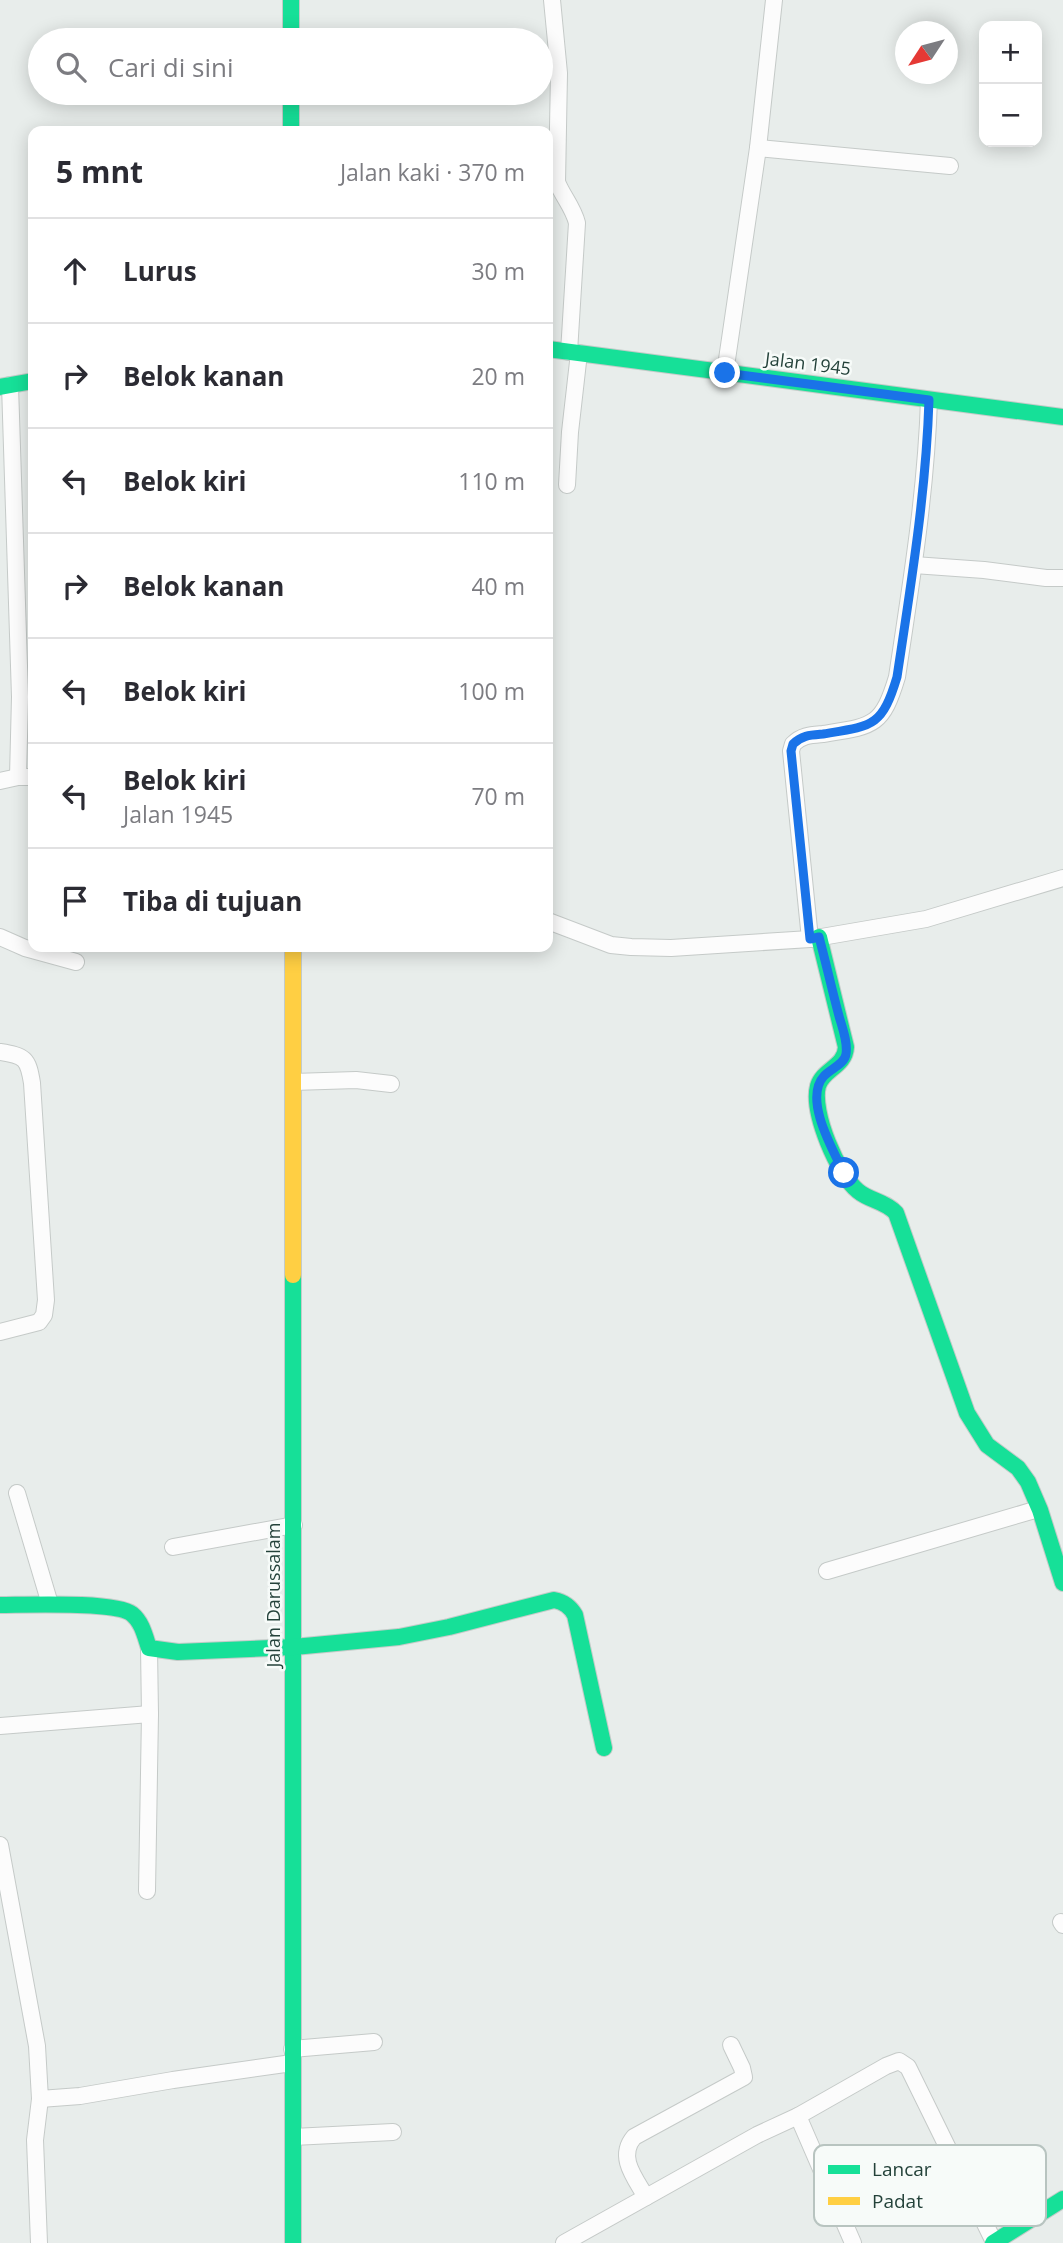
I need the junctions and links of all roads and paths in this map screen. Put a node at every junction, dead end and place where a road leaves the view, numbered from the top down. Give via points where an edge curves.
1 (291, 0) edge
2 (552, 0) edge
3 (774, 0) edge
4 (291, 28) edge
5 (291, 105) edge
6 (291, 126) edge
7 (758, 148) junction
8 (950, 166) dead end
9 (553, 350) edge
10 (574, 353) junction
11 (725, 373) junction
12 (28, 381) edge
13 (5, 386) edge
14 (929, 400) junction
15 (1063, 417) edge
16 (567, 485) dead end
17 (914, 565) junction
18 (1063, 578) edge
19 (26, 777) edge
20 (0, 781) edge
21 (1063, 878) edge
22 (553, 922) edge
23 (0, 937) edge
24 (815, 938) junction
25 (28, 949) edge
26 (40, 952) edge
27 (293, 952) edge
28 (76, 962) dead end
29 (0, 1052) edge
30 (293, 1082) junction
31 (391, 1084) dead end
32 (0, 1332) edge
33 (17, 1493) dead end
34 (1038, 1508) junction
35 (294, 1525) junction
36 (173, 1547) dead end
37 (827, 1571) dead end
38 (1063, 1583) edge
39 (50, 1604) junction
40 (0, 1605) edge
41 (294, 1647) junction
42 (149, 1648) junction
43 (150, 1714) junction
44 (0, 1726) edge
45 (604, 1748) dead end
46 (0, 1845) edge
47 (148, 1891) dead end
48 (374, 2042) dead end
49 (731, 2045) dead end
50 (292, 2056) junction
51 (40, 2099) junction
52 (798, 2116) junction
53 (393, 2132) dead end
54 (293, 2137) junction
55 (946, 2145) edge
56 (814, 2153) edge
57 (646, 2197) junction
58 (1063, 2199) edge
59 (1046, 2210) edge
60 (846, 2226) edge
61 (985, 2226) edge
62 (1020, 2226) edge
63 (39, 2243) edge
64 (293, 2243) edge
65 (564, 2243) edge
66 (853, 2243) edge
67 (993, 2243) edge

1 - 4 street
2 - 10 street via 559,73 558,182 576,223
3 - 7 street
5 - 6 street
7 - 8 street
7 - 11 street
9 - 10 street, Jalan 1945
10 - 11 street, Jalan 1945
10 - 16 street
11 - 14 street, Jalan 1945
12 - 13 street
13 - 19 street
14 - 15 street, Jalan 1945
14 - 17 street via 927,461
17 - 18 street
17 - 24 street via 897,677 884,713 867,726 806,736 793,744 791,751
19 - 20 street
21 - 24 street via 926,919
22 - 24 street via 611,945 631,947
23 - 25 street
24 - 34 street via 846,1053 819,1082 816,1092 828,1139 853,1186 888,1203 896,1213 967,1413 989,1448 1019,1468
26 - 28 street
27 - 30 street, Jalan Darussalam
29 - 32 street via 20,1056 29,1064 46,1300 38,1322
30 - 31 street
30 - 35 street, Jalan Darussalam
33 - 39 street
34 - 37 street
34 - 38 street
35 - 36 street
35 - 41 street, Jalan Darussalam
39 - 40 street
39 - 42 street via 134,1613
41 - 42 street via 178,1652
41 - 45 street via 399,1637 562,1602 575,1615
41 - 50 street, Jalan Darussalam
42 - 43 street
43 - 44 street
43 - 47 street
46 - 51 street via 37,2046
48 - 50 street
49 - 57 street via 744,2077 634,2137 629,2144 626,2162
50 - 51 street via 80,2096
50 - 54 street, Jalan Darussalam
51 - 63 street via 35,2140
52 - 55 street via 899,2061 908,2067
52 - 56 street
52 - 57 street
53 - 54 street
54 - 64 street, Jalan Darussalam
57 - 65 street
58 - 59 street
60 - 66 street
61 - 67 street
62 - 67 street

